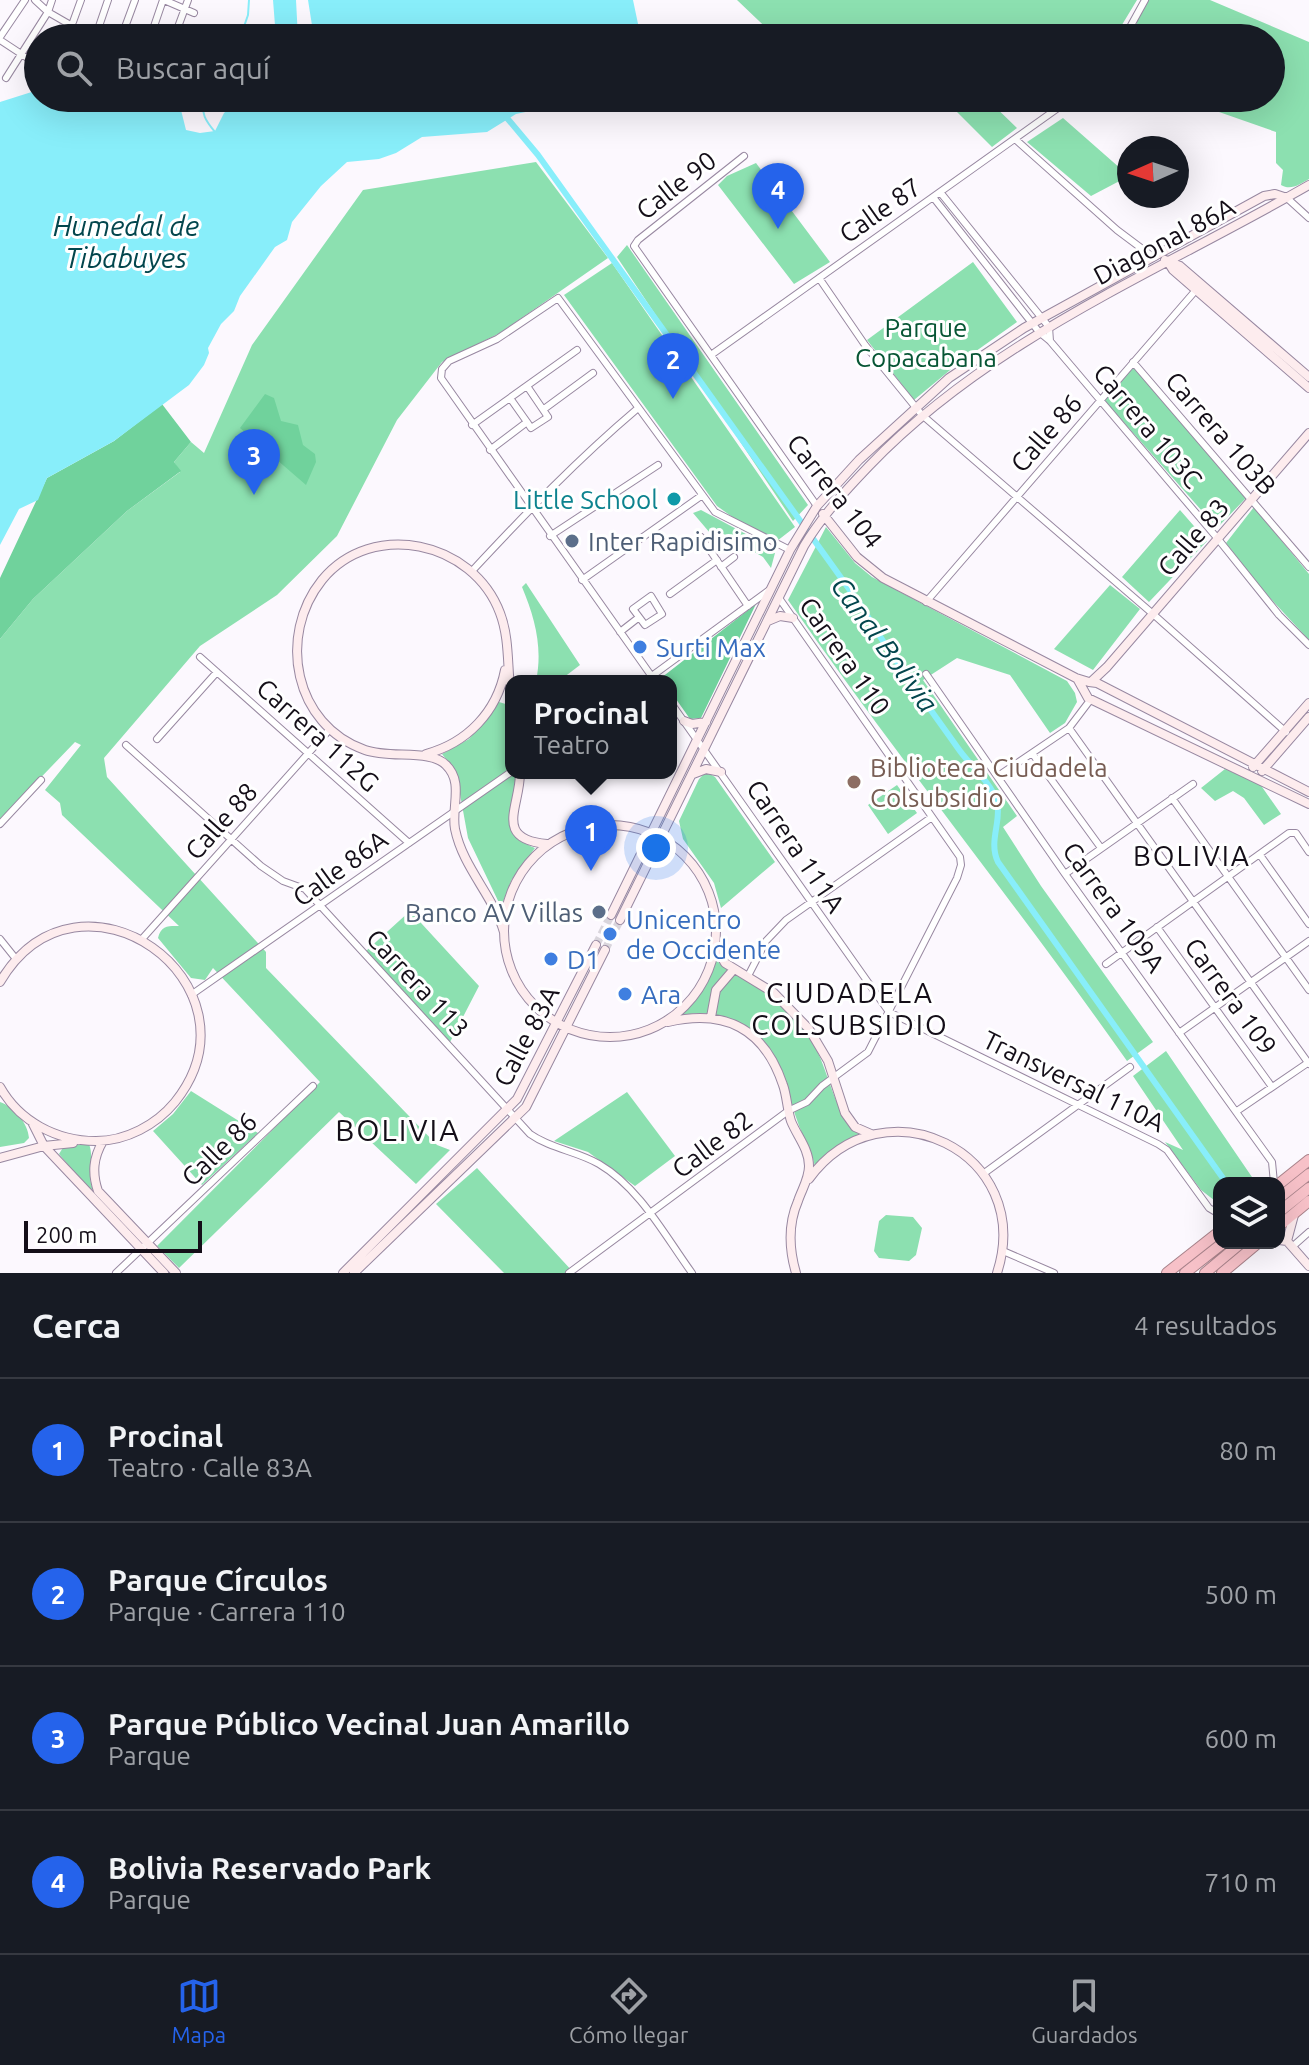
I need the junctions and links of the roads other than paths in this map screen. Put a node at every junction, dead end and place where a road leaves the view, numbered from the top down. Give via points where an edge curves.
1 (25, 0) edge
2 (35, 0) edge
3 (52, 0) edge
4 (81, 0) edge
5 (108, 0) edge
6 (135, 0) edge
7 (164, 0) edge
8 (188, 0) edge
9 (1145, 0) edge
10 (185, 8) junction
11 (48, 12) junction
12 (194, 13) dead end
13 (40, 24) edge
14 (72, 24) joint
15 (99, 24) edge
16 (126, 24) edge
17 (155, 24) edge
18 (179, 24) edge
19 (1132, 24) edge
20 (0, 39) edge
21 (24, 48) edge
22 (21, 53) junction
23 (24, 55) edge
24 (6, 78) dead end
25 (1053, 112) edge
26 (1015, 139) junction
27 (744, 156) dead end
28 (1309, 185) edge
29 (940, 192) junction
30 (933, 197) junction
31 (1287, 198) junction
32 (1309, 218) edge
33 (634, 246) joint
34 (1153, 257) junction
35 (1167, 261) junction
36 (819, 278) junction
37 (1196, 290) junction
38 (1042, 318) junction
39 (1234, 318) junction
40 (1032, 323) junction
41 (1049, 327) junction
42 (1039, 332) junction
43 (1050, 341) junction
44 (577, 350) dead end
45 (1275, 353) junction
46 (711, 355) junction
47 (1133, 362) junction
48 (593, 373) dead end
49 (1309, 377) edge
50 (527, 386) junction
51 (1309, 388) edge
52 (510, 398) junction
53 (1100, 400) junction
54 (914, 407) junction
55 (544, 409) junction
56 (637, 409) junction
57 (922, 415) junction
58 (527, 422) junction
59 (472, 425) junction
60 (1309, 433) edge
61 (490, 450) junction
62 (658, 465) dead end
63 (701, 496) junction
64 (1017, 497) junction
65 (1252, 500) junction
66 (817, 506) junction
67 (531, 508) junction
68 (824, 515) junction
69 (550, 536) junction
70 (701, 537) dead end
71 (1218, 539) junction
72 (790, 550) junction
73 (734, 557) dead end
74 (719, 563) junction
75 (1309, 567) edge
76 (472, 571) junction
77 (582, 580) junction
78 (769, 590) junction
79 (670, 594) dead end
80 (779, 598) junction
81 (926, 602) junction
82 (748, 606) junction
83 (1153, 614) junction
84 (638, 618) junction
85 (793, 618) junction
86 (767, 621) junction
87 (620, 632) junction
88 (1309, 645) edge
89 (200, 657) dead end
90 (507, 663) junction
91 (217, 672) junction
92 (926, 674) dead end
93 (508, 675) edge
94 (647, 675) edge
95 (655, 675) edge
96 (1091, 685) junction
97 (1092, 699) junction
98 (1309, 703) edge
99 (677, 711) edge
100 (1080, 711) junction
101 (1309, 717) edge
102 (684, 721) junction
103 (706, 722) junction
104 (1069, 728) junction
105 (330, 729) junction
106 (1289, 733) junction
107 (157, 739) dead end
108 (698, 739) junction
109 (126, 745) dead end
110 (705, 748) junction
111 (1032, 753) junction
112 (308, 755) junction
113 (421, 755) junction
114 (1254, 765) junction
115 (1264, 770) junction
116 (721, 772) junction
117 (692, 774) junction
118 (505, 776) edge
119 (998, 776) junction
120 (1252, 776) junction
121 (519, 779) edge
122 (41, 780) dead end
123 (1193, 784) dead end
124 (1309, 792) edge
125 (1172, 798) junction
126 (1309, 804) edge
127 (455, 812) junction
128 (932, 817) junction
129 (1137, 823) junction
130 (0, 824) edge
131 (651, 832) junction
132 (661, 837) junction
133 (230, 839) junction
134 (409, 843) junction
135 (547, 844) junction
136 (1101, 848) junction
137 (1309, 852) edge
138 (1260, 855) junction
139 (638, 860) junction
140 (647, 866) junction
141 (1065, 874) junction
142 (1228, 877) junction
143 (1193, 902) junction
144 (810, 903) junction
145 (320, 908) junction
146 (1309, 924) edge
147 (1157, 927) junction
148 (504, 932) junction
149 (0, 939) edge
150 (142, 939) junction
151 (1309, 941) edge
152 (715, 945) junction
153 (1122, 952) junction
154 (1286, 957) junction
155 (16, 959) junction
156 (1106, 964) dead end
157 (734, 969) junction
158 (748, 976) junction
159 (0, 982) edge
160 (1251, 983) junction
161 (575, 987) junction
162 (1309, 990) edge
163 (585, 992) junction
164 (191, 995) junction
165 (1215, 1008) junction
166 (889, 1012) junction
167 (711, 1017) junction
168 (557, 1023) junction
169 (663, 1023) junction
170 (567, 1028) junction
171 (1179, 1033) junction
172 (1309, 1063) edge
173 (1130, 1067) dead end
174 (834, 1078) junction
175 (313, 1086) dead end
176 (0, 1087) edge
177 (1272, 1087) junction
178 (4, 1099) edge
179 (1076, 1105) junction
180 (508, 1109) junction
181 (788, 1111) junction
182 (1237, 1111) junction
183 (516, 1117) junction
184 (32, 1122) junction
185 (52, 1133) junction
186 (872, 1135) junction
187 (84, 1141) junction
188 (103, 1141) junction
189 (44, 1146) junction
190 (0, 1158) edge
191 (1309, 1160) edge
192 (1272, 1162) junction
193 (1298, 1169) junction
194 (983, 1174) junction
195 (1309, 1174) edge
196 (1275, 1177) edge
197 (1285, 1178) edge
198 (806, 1183) junction
199 (1285, 1193) edge
200 (1307, 1194) edge
201 (1285, 1208) edge
202 (1213, 1210) edge
203 (1295, 1213) junction
204 (650, 1214) junction
205 (1285, 1221) edge
206 (1309, 1232) edge
207 (1213, 1237) edge
208 (1286, 1243) edge
209 (144, 1247) junction
210 (1215, 1249) edge
211 (1234, 1249) edge
212 (1251, 1249) edge
213 (1003, 1251) junction
214 (1309, 1266) edge
215 (116, 1273) edge
216 (164, 1273) edge
217 (176, 1273) edge
218 (343, 1273) edge
219 (354, 1273) edge
220 (569, 1273) edge
221 (692, 1273) edge
222 (796, 1273) edge
223 (997, 1273) edge
224 (1054, 1273) edge
225 (1167, 1273) edge
226 (1185, 1273) edge
227 (1205, 1273) edge
228 (1222, 1273) edge

1 - 20 street
2 - 11 street
3 - 11 street
4 - 14 street
5 - 15 street
6 - 16 street
7 - 10 street
7 - 17 street
8 - 10 street
9 - 19 street
10 - 12 street
10 - 18 street
11 - 13 street
11 - 14 street
20 - 22 street
21 - 22 street
22 - 23 street
22 - 24 street
25 - 26 street, Calle 87
26 - 29 street, Calle 87
26 - 34 street
27 - 33 street, Calle 90
28 - 31 street
29 - 30 street, Calle 87
29 - 38 street
30 - 36 street, Calle 87
30 - 40 street, Carrera 103C
31 - 32 street
31 - 34 street, Diagonal 86A via 1264,196
31 - 35 street, Diagonal 86A
33 - 46 street, Carrera 104
34 - 35 street
34 - 38 street, Diagonal 86A
35 - 37 street
35 - 39 street via 1180,266
35 - 41 street, Diagonal 86A
36 - 46 street, Calle 87
36 - 54 street
37 - 39 street
37 - 47 street, Calle 86
38 - 40 street, Diagonal 86A
38 - 41 street
39 - 45 street
40 - 42 street, Carrera 103C
40 - 54 street, Diagonal 86A
41 - 42 street, Diagonal 86A
41 - 43 street
42 - 43 street, Carrera 103C
42 - 57 street, Diagonal 86A
43 - 53 street, Carrera 103C
44 - 50 street
45 - 49 street
45 - 51 street
46 - 66 street, Carrera 104
47 - 53 street, Calle 86
47 - 65 street, Carrera 103B
48 - 55 street
50 - 52 street
50 - 55 street
52 - 58 street
52 - 59 street
53 - 64 street, Calle 86
53 - 71 street, Carrera 103C
54 - 57 street
54 - 66 street, Diagonal 86A
55 - 58 street via 548,417 531,428
56 - 59 street via 558,298 497,339 449,361 440,373
56 - 63 street
56 - 67 street
57 - 64 street
57 - 68 street, Diagonal 86A
58 - 61 street
59 - 61 street
60 - 65 street, Calle 83
61 - 67 street
62 - 69 street
63 - 72 street via 720,516
63 - 77 street
64 - 81 street, Calle 86
64 - 83 street
65 - 71 street, Calle 83
65 - 75 street, Carrera 103B
66 - 68 street, Carrera 104
66 - 72 street, Diagonal 86A
67 - 69 street
67 - 76 street
68 - 80 street, Diagonal 86A
68 - 81 street, Carrera 104 via 869,568
69 - 77 street
70 - 74 street
71 - 83 street, Calle 83
71 - 88 street, Carrera 103C
72 - 78 street, Diagonal 86A
73 - 74 street
74 - 79 street
74 - 82 street
76 - 90 street via 501,613
76 - 105 street via 438,550 397,544 358,553 325,577 301,615 296,651 304,691
77 - 87 street
78 - 82 street, Diagonal 86A
78 - 103 street, Diagonal 86A
80 - 85 street, Carrera 110
80 - 86 street, Diagonal 86A
81 - 96 street, Carrera 104
82 - 95 street, Diagonal 86A
83 - 96 street, Calle 83
83 - 106 street
84 - 84 street via 633,608 651,597 662,614 647,625
84 - 87 street
85 - 86 street
85 - 128 street, Carrera 110
86 - 110 street, Diagonal 86A
87 - 94 street
89 - 91 street, Carrera 112G
90 - 93 street
90 - 113 street via 498,694 480,722 453,743
91 - 107 street
91 - 112 street, Carrera 112G
92 - 119 street, Carrera 109A
96 - 97 street, Carrera 104
96 - 97 street, Calle 83 via 1099,694
96 - 100 street
96 - 114 street, Carrera 104
97 - 100 street
97 - 120 street, Carrera 104
98 - 106 street
99 - 102 street, Carrera 111A
100 - 104 street
101 - 106 street
102 - 103 street
102 - 108 street, Carrera 111A
103 - 108 street, Diagonal 86A
104 - 111 street
104 - 129 street
105 - 112 street, Calle 88
105 - 113 street via 364,750
106 - 114 street
106 - 115 street
108 - 110 street, Carrera 111A
108 - 131 street, Diagonal 86A
109 - 133 street, Carrera 113
110 - 116 street, Carrera 111A
110 - 117 street, Diagonal 86A
111 - 119 street
111 - 136 street
112 - 133 street, Calle 88
112 - 134 street, Carrera 112G
113 - 127 street via 435,757 452,771
114 - 115 street, Carrera 104
114 - 120 street
115 - 120 street
115 - 124 street, Carrera 104
116 - 117 street via 706,769
116 - 144 street, Carrera 111A
117 - 132 street, Diagonal 86A
118 - 127 street, Calle 86A
119 - 141 street, Carrera 109A
120 - 126 street, Carrera 104
121 - 135 street via 514,828 525,840
122 - 130 street
123 - 125 street
125 - 129 street
125 - 142 street
127 - 134 street, Calle 86A
127 - 148 street via 456,833 468,865
128 - 144 street
128 - 166 street, Carrera 110 via 961,865
129 - 136 street
129 - 143 street
131 - 132 street
131 - 135 street via 609,824 587,826
131 - 139 street
132 - 140 street
132 - 152 street via 689,860 704,883 714,909
133 - 145 street, Carrera 113 via 273,875 305,889
133 - 150 street, Calle 88
134 - 145 street, Calle 86A
135 - 148 street via 515,882
136 - 141 street
137 - 138 street via 1292,832
138 - 142 street
138 - 146 street
139 - 140 street
139 - 140 street via 611,915 620,920
141 - 153 street, Carrera 109A
142 - 143 street
142 - 154 street
143 - 147 street
143 - 160 street
144 - 158 street via 772,933
144 - 166 street, Carrera 111A
145 - 164 street, Calle 86A
145 - 180 street, Carrera 113
147 - 153 street
147 - 165 street, Carrera 109
148 - 168 street via 519,985
149 - 155 street
150 - 155 street via 103,928 76,929 38,942
150 - 164 street via 168,959
151 - 154 street
152 - 157 street
152 - 169 street via 702,983
153 - 156 street
153 - 171 street, Carrera 109A
154 - 160 street
154 - 162 street
155 - 159 street
157 - 158 street
157 - 167 street via 716,990
158 - 174 street via 804,1022
160 - 165 street
160 - 172 street
161 - 163 street
161 - 163 street, Calle 83A via 596,946 605,951
161 - 168 street, Calle 83A
163 - 170 street, Calle 83A
164 - 188 street via 198,1046 180,1095 169,1110 140,1130
165 - 171 street
165 - 177 street, Carrera 109
166 - 174 street, Calle 82 via 864,1056
166 - 179 street, Transversal 110A
167 - 169 street
167 - 181 street via 737,1026 761,1044 784,1087
168 - 170 street
168 - 180 street, Calle 83A
169 - 170 street via 626,1036
170 - 183 street, Calle 83A via 531,1100
171 - 182 street, Carrera 109A
172 - 177 street
173 - 179 street
174 - 181 street, Calle 82
174 - 186 street via 849,1121
175 - 209 street, Calle 86
176 - 178 street
177 - 182 street
178 - 184 street
179 - 194 street
179 - 202 street, Transversal 110A via 1163,1147
180 - 183 street, Carrera 113
180 - 218 street, Calle 83A
181 - 198 street via 807,1155
181 - 204 street, Calle 82
182 - 192 street, Carrera 109A
183 - 204 street, Carrera 113 via 540,1141 614,1174
183 - 219 street, Calle 83A
184 - 185 street
184 - 189 street
185 - 187 street
185 - 189 street
186 - 194 street via 901,1131 929,1136 965,1155
186 - 198 street via 841,1148
187 - 188 street
187 - 189 street
188 - 209 street via 94,1162 98,1191
189 - 190 street
189 - 209 street
191 - 193 highway
192 - 193 street
192 - 196 street, Carrera 109A
193 - 197 highway
194 - 213 street via 1001,1212
195 - 199 highway
198 - 222 street via 791,1225
200 - 201 highway
200 - 203 highway
203 - 205 highway
203 - 208 street
204 - 220 street, Calle 82
204 - 221 street, Carrera 113
206 - 208 street
207 - 225 highway
208 - 214 street
209 - 215 street, Calle 86
209 - 216 street
209 - 217 street
210 - 226 highway
211 - 227 highway
212 - 228 highway
213 - 223 street
213 - 224 street

